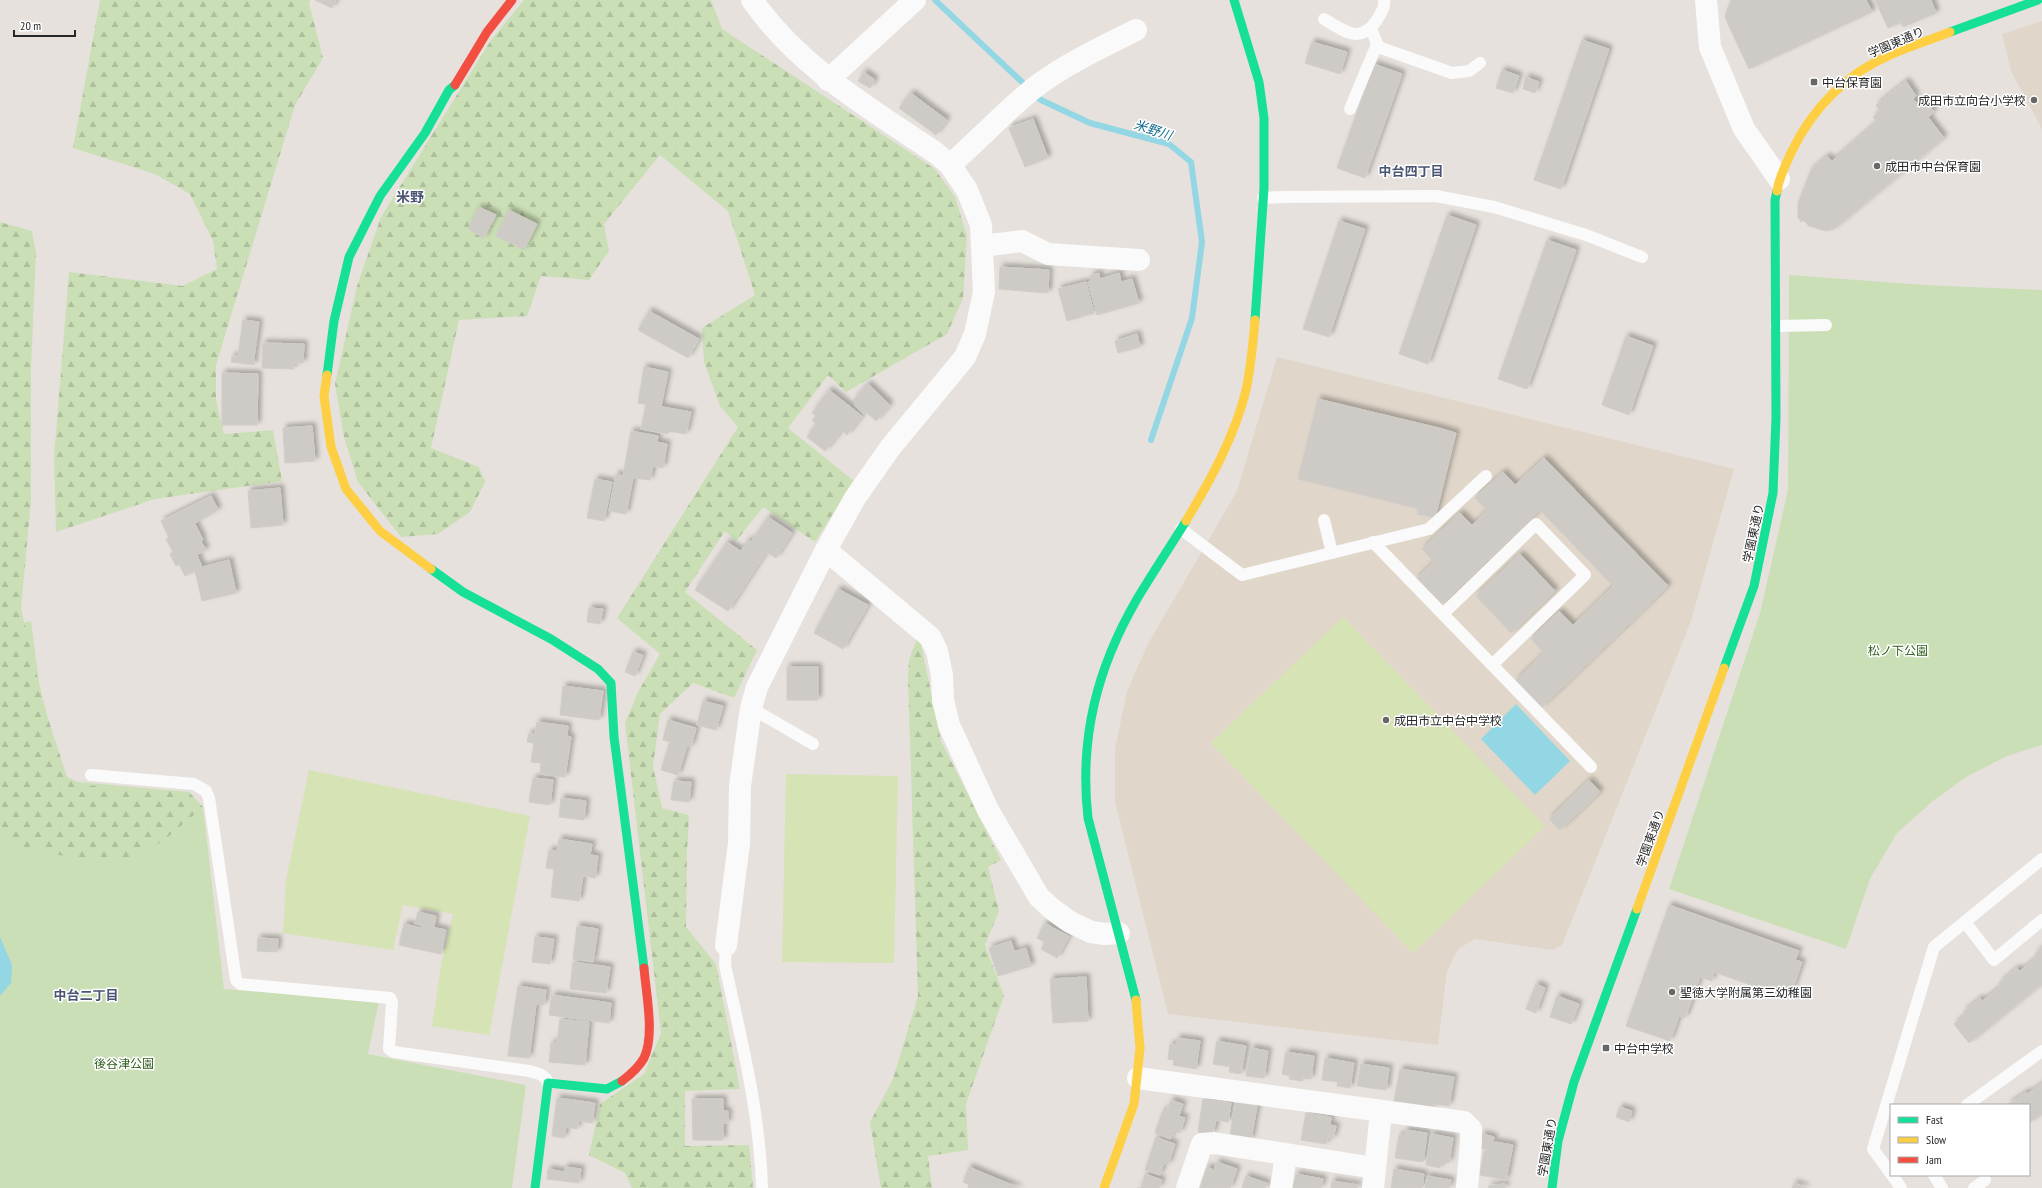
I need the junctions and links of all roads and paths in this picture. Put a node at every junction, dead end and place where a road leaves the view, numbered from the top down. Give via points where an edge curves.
1 (512, 0) edge
2 (752, 0) edge
3 (915, 0) edge
4 (1234, 0) edge
5 (1384, 0) edge
6 (1706, 0) edge
7 (2038, 0) edge
8 (1324, 19) dead end
9 (1371, 28) junction
10 (1136, 30) dead end
11 (1377, 44) junction
12 (1480, 63) dead end
13 (828, 80) junction
14 (1350, 109) dead end
15 (950, 165) junction
16 (1779, 179) junction
17 (1263, 198) junction
18 (982, 246) junction
19 (1642, 257) dead end
20 (1139, 260) dead end
21 (1826, 325) dead end
22 (1776, 326) junction
23 (1486, 476) dead end
24 (1324, 520) dead end
25 (1181, 529) junction
26 (1373, 542) junction
27 (826, 550) junction
28 (1332, 552) junction
29 (1443, 614) junction
30 (1492, 665) junction
31 (752, 708) junction
32 (813, 744) dead end
33 (1591, 767) dead end
34 (91, 775) dead end
35 (2042, 859) edge
36 (2042, 920) edge
37 (1965, 922) junction
38 (1119, 933) junction
39 (726, 944) joint
40 (2042, 1051) edge
41 (1138, 1078) junction
42 (548, 1083) junction
43 (1968, 1104) edge
44 (1381, 1112) junction
45 (1286, 1155) junction
46 (1890, 1171) edge
47 (1893, 1176) edge
48 (1935, 1176) edge
49 (1374, 1178) edge
50 (1985, 1180) dead end
51 (535, 1188) edge
52 (762, 1188) edge
53 (1104, 1188) edge
54 (1187, 1188) edge
55 (1281, 1188) edge
56 (1467, 1188) edge
57 (1552, 1188) edge
58 (1901, 1188) edge
59 (1942, 1188) edge
60 (1974, 1188) edge

1 - 42 street via 486,32 425,133 380,196 349,257 334,321 324,396 331,447 346,489 380,531 463,592 551,639 598,669 611,683 614,738 650,1028 644,1058 632,1073 607,1090
2 - 13 street via 800,56
3 - 13 street
4 - 17 street via 1242,20 1261,94 1264,127
5 - 9 lane via 1385,8
6 - 16 street via 1710,47 1744,129
7 - 16 street, 学園東通り via 1889,55 1849,78 1827,99 1801,132
8 - 9 lane via 1348,33 1360,34
9 - 11 lane
10 - 15 street via 1090,53 1021,98 983,137
11 - 12 lane via 1381,48 1452,73 1469,71
11 - 14 lane
13 - 15 street
15 - 18 street via 976,209 981,225
16 - 22 street, 学園東通り via 1776,200
17 - 19 lane via 1436,196 1494,207 1586,235
17 - 25 street via 1254,336 1244,398 1218,461
18 - 20 street via 1022,241 1048,254
18 - 27 street via 984,292 981,315 976,334 965,357 890,448 855,498
21 - 22 lane
22 - 57 street, 学園東通り via 1774,493 1754,586 1574,1082 1558,1141
23 - 26 lane via 1429,529
24 - 28 lane
25 - 28 lane via 1242,575
25 - 38 street via 1130,610 1116,641 1096,695 1086,745 1084,792 1088,818
26 - 28 lane
26 - 29 lane
27 - 31 street via 757,687
27 - 38 street via 930,637 937,651 949,726 988,810 1039,897 1052,910 1091,932
29 - 30 lane
29 - 30 lane via 1536,524 1547,535 1585,575
30 - 33 lane
31 - 32 lane
31 - 39 street via 740,786 739,843
34 - 42 lane via 194,784 206,791 236,980 240,984 390,998 392,1002 389,1049 394,1052 529,1070 546,1078
35 - 37 lane
36 - 37 lane via 1994,960
37 - 46 lane via 1934,947 1873,1149
38 - 41 street via 1136,998 1140,1048
39 - 52 lane via 726,965 754,1108 761,1157
40 - 43 lane
41 - 44 street
41 - 53 street via 1134,1104
42 - 51 street
44 - 49 street
44 - 56 street via 1464,1122 1470,1129 1471,1142
45 - 49 street
45 - 54 street via 1214,1143 1202,1144
45 - 55 street
47 - 58 lane
48 - 59 lane
50 - 60 lane

